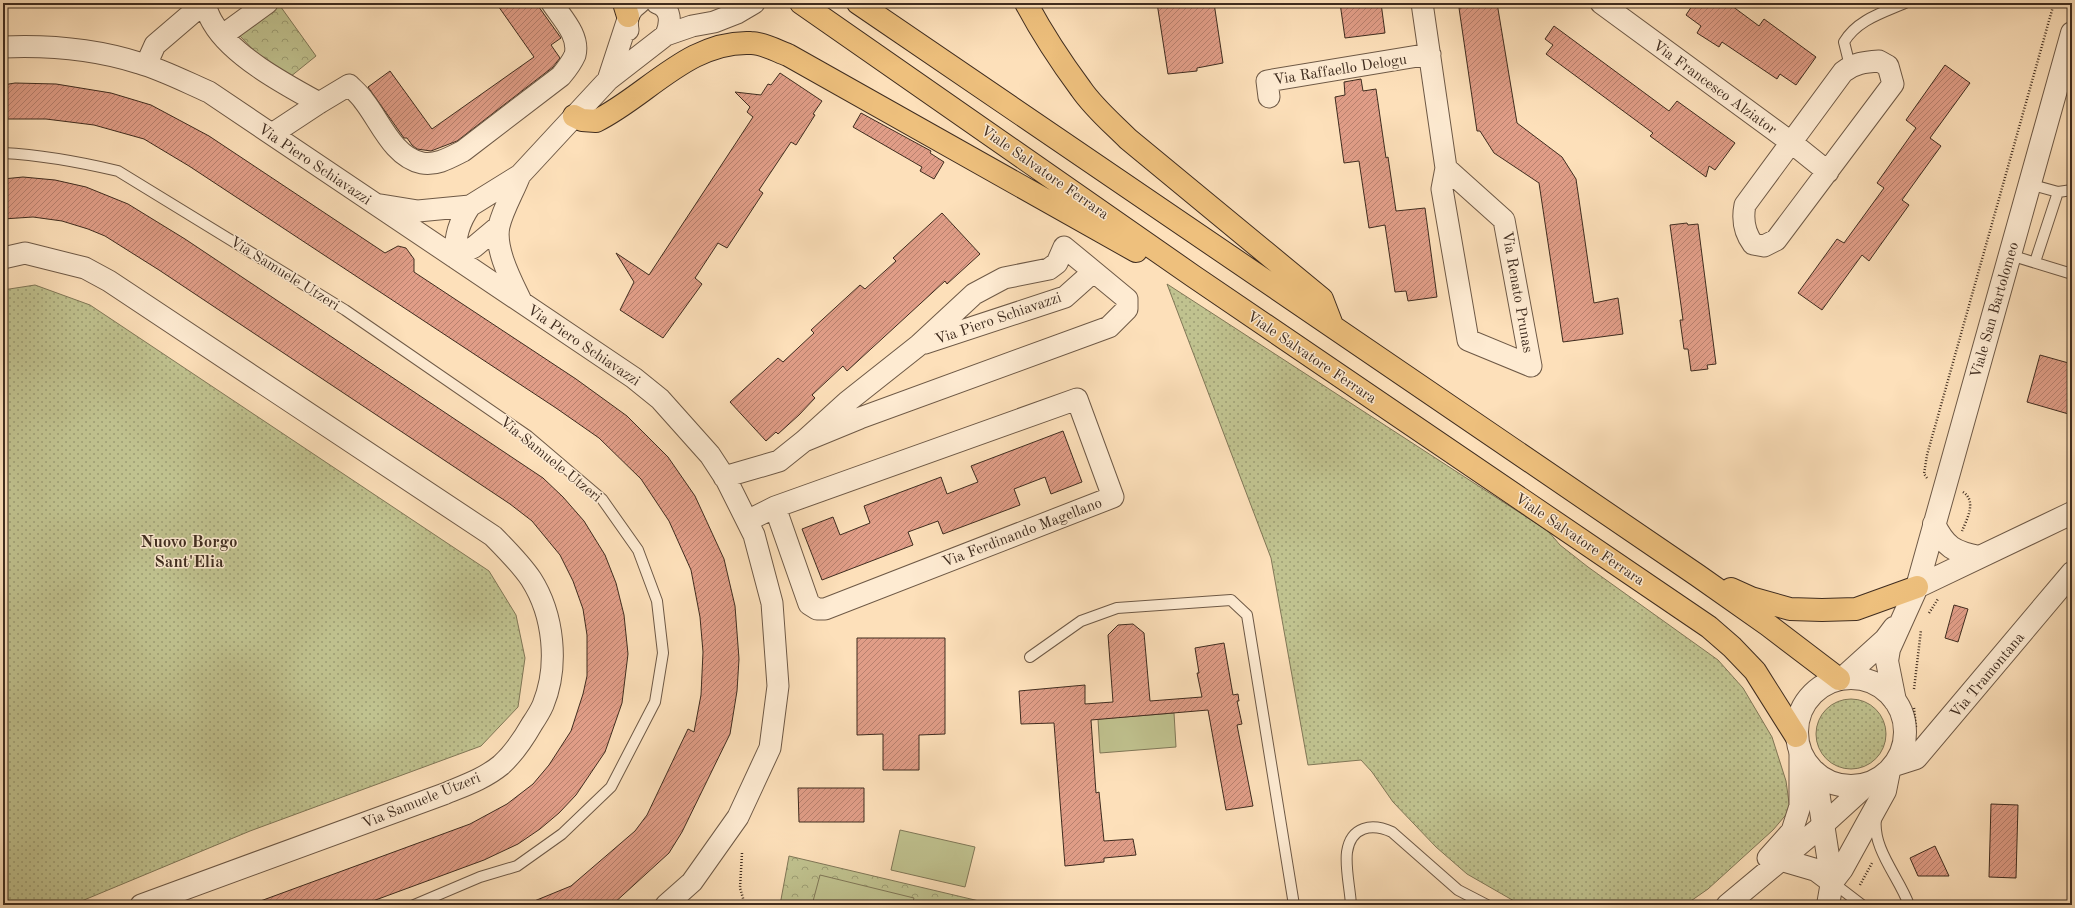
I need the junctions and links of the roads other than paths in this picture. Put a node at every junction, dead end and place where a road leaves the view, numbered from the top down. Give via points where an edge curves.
1 (204, 3) edge
2 (267, 3) edge
3 (552, 3) edge
4 (665, 3) edge
5 (754, 3) edge
6 (801, 3) edge
7 (858, 3) edge
8 (1026, 3) edge
9 (1422, 3) edge
10 (1601, 3) edge
11 (1905, 3) edge
12 (629, 11) edge
13 (2072, 33) edge
14 (223, 35) junction
15 (662, 38) junction
16 (3, 47) edge
17 (1430, 54) junction
18 (146, 65) junction
19 (1850, 66) junction
20 (608, 80) junction
21 (1269, 97) dead end
22 (319, 103) junction
23 (574, 116) junction
24 (272, 134) junction
25 (1792, 143) junction
26 (3, 153) edge
27 (1446, 168) junction
28 (1828, 172) junction
29 (520, 175) junction
30 (2029, 184) junction
31 (2072, 190) edge
32 (2058, 192) junction
33 (375, 204) junction
34 (470, 206) junction
35 (499, 226) junction
36 (2010, 255) junction
37 (454, 257) junction
38 (3, 258) edge
39 (2035, 262) junction
40 (1093, 272) junction
41 (2072, 274) edge
42 (1193, 276) junction
43 (522, 302) junction
44 (1332, 325) junction
45 (919, 345) junction
46 (804, 441) junction
47 (724, 477) junction
48 (775, 507) junction
49 (2072, 513) edge
50 (747, 521) junction
51 (1934, 524) junction
52 (1979, 557) junction
53 (2072, 573) edge
54 (1697, 575) junction
55 (1917, 587) junction
56 (1913, 620) junction
57 (1030, 657) dead end
58 (1841, 678) junction
59 (1907, 699) junction
60 (1798, 744) junction
61 (1815, 772) junction
62 (1882, 780) junction
63 (1824, 826) junction
64 (1782, 860) junction
65 (1832, 882) junction
66 (141, 905) edge
67 (414, 905) edge
68 (666, 905) edge
69 (1294, 905) edge
70 (1351, 905) edge
71 (1486, 905) edge
72 (1722, 905) edge
73 (1727, 905) edge
74 (1828, 905) edge
75 (1862, 905) edge
76 (1909, 905) edge

1 - 14 street via 213,24
1 - 18 street via 155,45
2 - 14 street
3 - 22 street via 572,32 576,44 574,56 568,67 561,76 462,151 449,158 433,163 411,159 395,145 364,100 349,85
4 - 15 street via 670,24
5 - 15 street via 714,22 692,26
6 - 42 highway, Viale Salvatore Ferrara
7 - 44 highway
8 - 44 highway via 1081,90 1102,113 1128,139 1322,300
9 - 17 street, Via Renato Prunas
10 - 25 street, Via Francesco Alziator
11 - 19 lane via 1864,20 1848,34 1844,42
12 - 15 street via 629,32 635,40 648,44
12 - 20 street
13 - 30 street, Viale San Bartolomeo
14 - 22 street via 233,46 279,81
15 - 20 street
16 - 18 street, Via Piero Schiavazzi via 37,45 88,50
17 - 21 street, Via Raffaello Delogu via 1266,81
17 - 27 street, Via Renato Prunas
18 - 24 street, Via Piero Schiavazzi via 209,92
19 - 25 street
19 - 28 street via 1879,61 1888,66 1893,84
20 - 23 street
22 - 24 street
23 - 29 street
23 - 42 highway via 582,120 596,121 701,52 752,42 788,55 1172,272
24 - 33 street, Via Piero Schiavazzi
25 - 28 street, Via Francesco Alziator
25 - 28 street via 1745,205 1743,215 1746,235 1753,244 1764,246 1776,240
26 - 67 lane, Via Samuele Utzeri via 31,154 76,161 118,171 345,310 528,436 602,499 638,550 657,601 663,653 655,702 611,787 562,834 517,866 480,877
27 - 27 street, Via Renato Prunas via 1442,188 1468,340 1532,366 1504,220
29 - 34 street
29 - 35 street
30 - 32 lane
30 - 36 street, Viale San Bartolomeo
31 - 32 lane
32 - 39 lane
33 - 34 street via 418,211
33 - 37 street, Via Piero Schiavazzi
34 - 37 street via 456,233
35 - 37 street via 474,247
35 - 43 street via 501,251 508,274
36 - 39 lane
36 - 51 street, Viale San Bartolomeo
37 - 43 street, Via Piero Schiavazzi
38 - 66 street, Via Samuele Utzeri via 25,253 85,268 97,274 493,536 516,558 532,580 551,630 550,680 543,706 529,730 501,765 474,781 444,794
39 - 41 lane
40 - 45 street, Via Piero Schiavazzi via 1065,297
40 - 45 street via 1064,247 1057,263 1048,269 1004,278 974,294
40 - 46 street via 1127,299 1127,309 1109,327
42 - 60 highway, Viale Salvatore Ferrara via 1709,627 1756,671
43 - 47 street, Via Piero Schiavazzi via 660,398 710,455
44 - 54 highway
45 - 46 street via 846,402
46 - 47 street via 779,461
47 - 50 street, Via Piero Schiavazzi
48 - 48 street, Via Ferdinando Magellano via 809,604 824,609 1113,497 1077,399
48 - 50 street, Via Ferdinando Magellano
49 - 52 street
50 - 68 street, Via Piero Schiavazzi via 754,535 772,603 778,686 770,748 738,817 692,882
51 - 52 street via 1950,548
51 - 55 street, Viale San Bartolomeo
52 - 55 street
53 - 62 street, Via Tramontana via 1916,758
54 - 55 highway via 1751,598 1790,609 1856,609
54 - 58 highway
55 - 56 street, Viale San Bartolomeo
56 - 58 street, Viale San Bartolomeo
56 - 59 street, Viale San Bartolomeo via 1889,649 1887,661
57 - 69 lane via 1081,622 1117,608 1231,600 1247,615
58 - 59 street via 1869,681
58 - 60 street via 1816,691 1800,712 1796,724
59 - 62 street via 1903,749
60 - 61 street
60 - 72 street via 1800,806 1792,830
61 - 62 street via 1831,781 1857,787
61 - 63 street
62 - 63 street
62 - 65 street via 1842,869
62 - 76 lane via 1875,826 1880,848
63 - 64 street
63 - 65 street
64 - 65 street via 1816,870
64 - 73 street
65 - 74 street
65 - 75 lane
70 - 71 lane via 1347,852 1351,840 1369,826 1380,826 1392,832 1458,890

